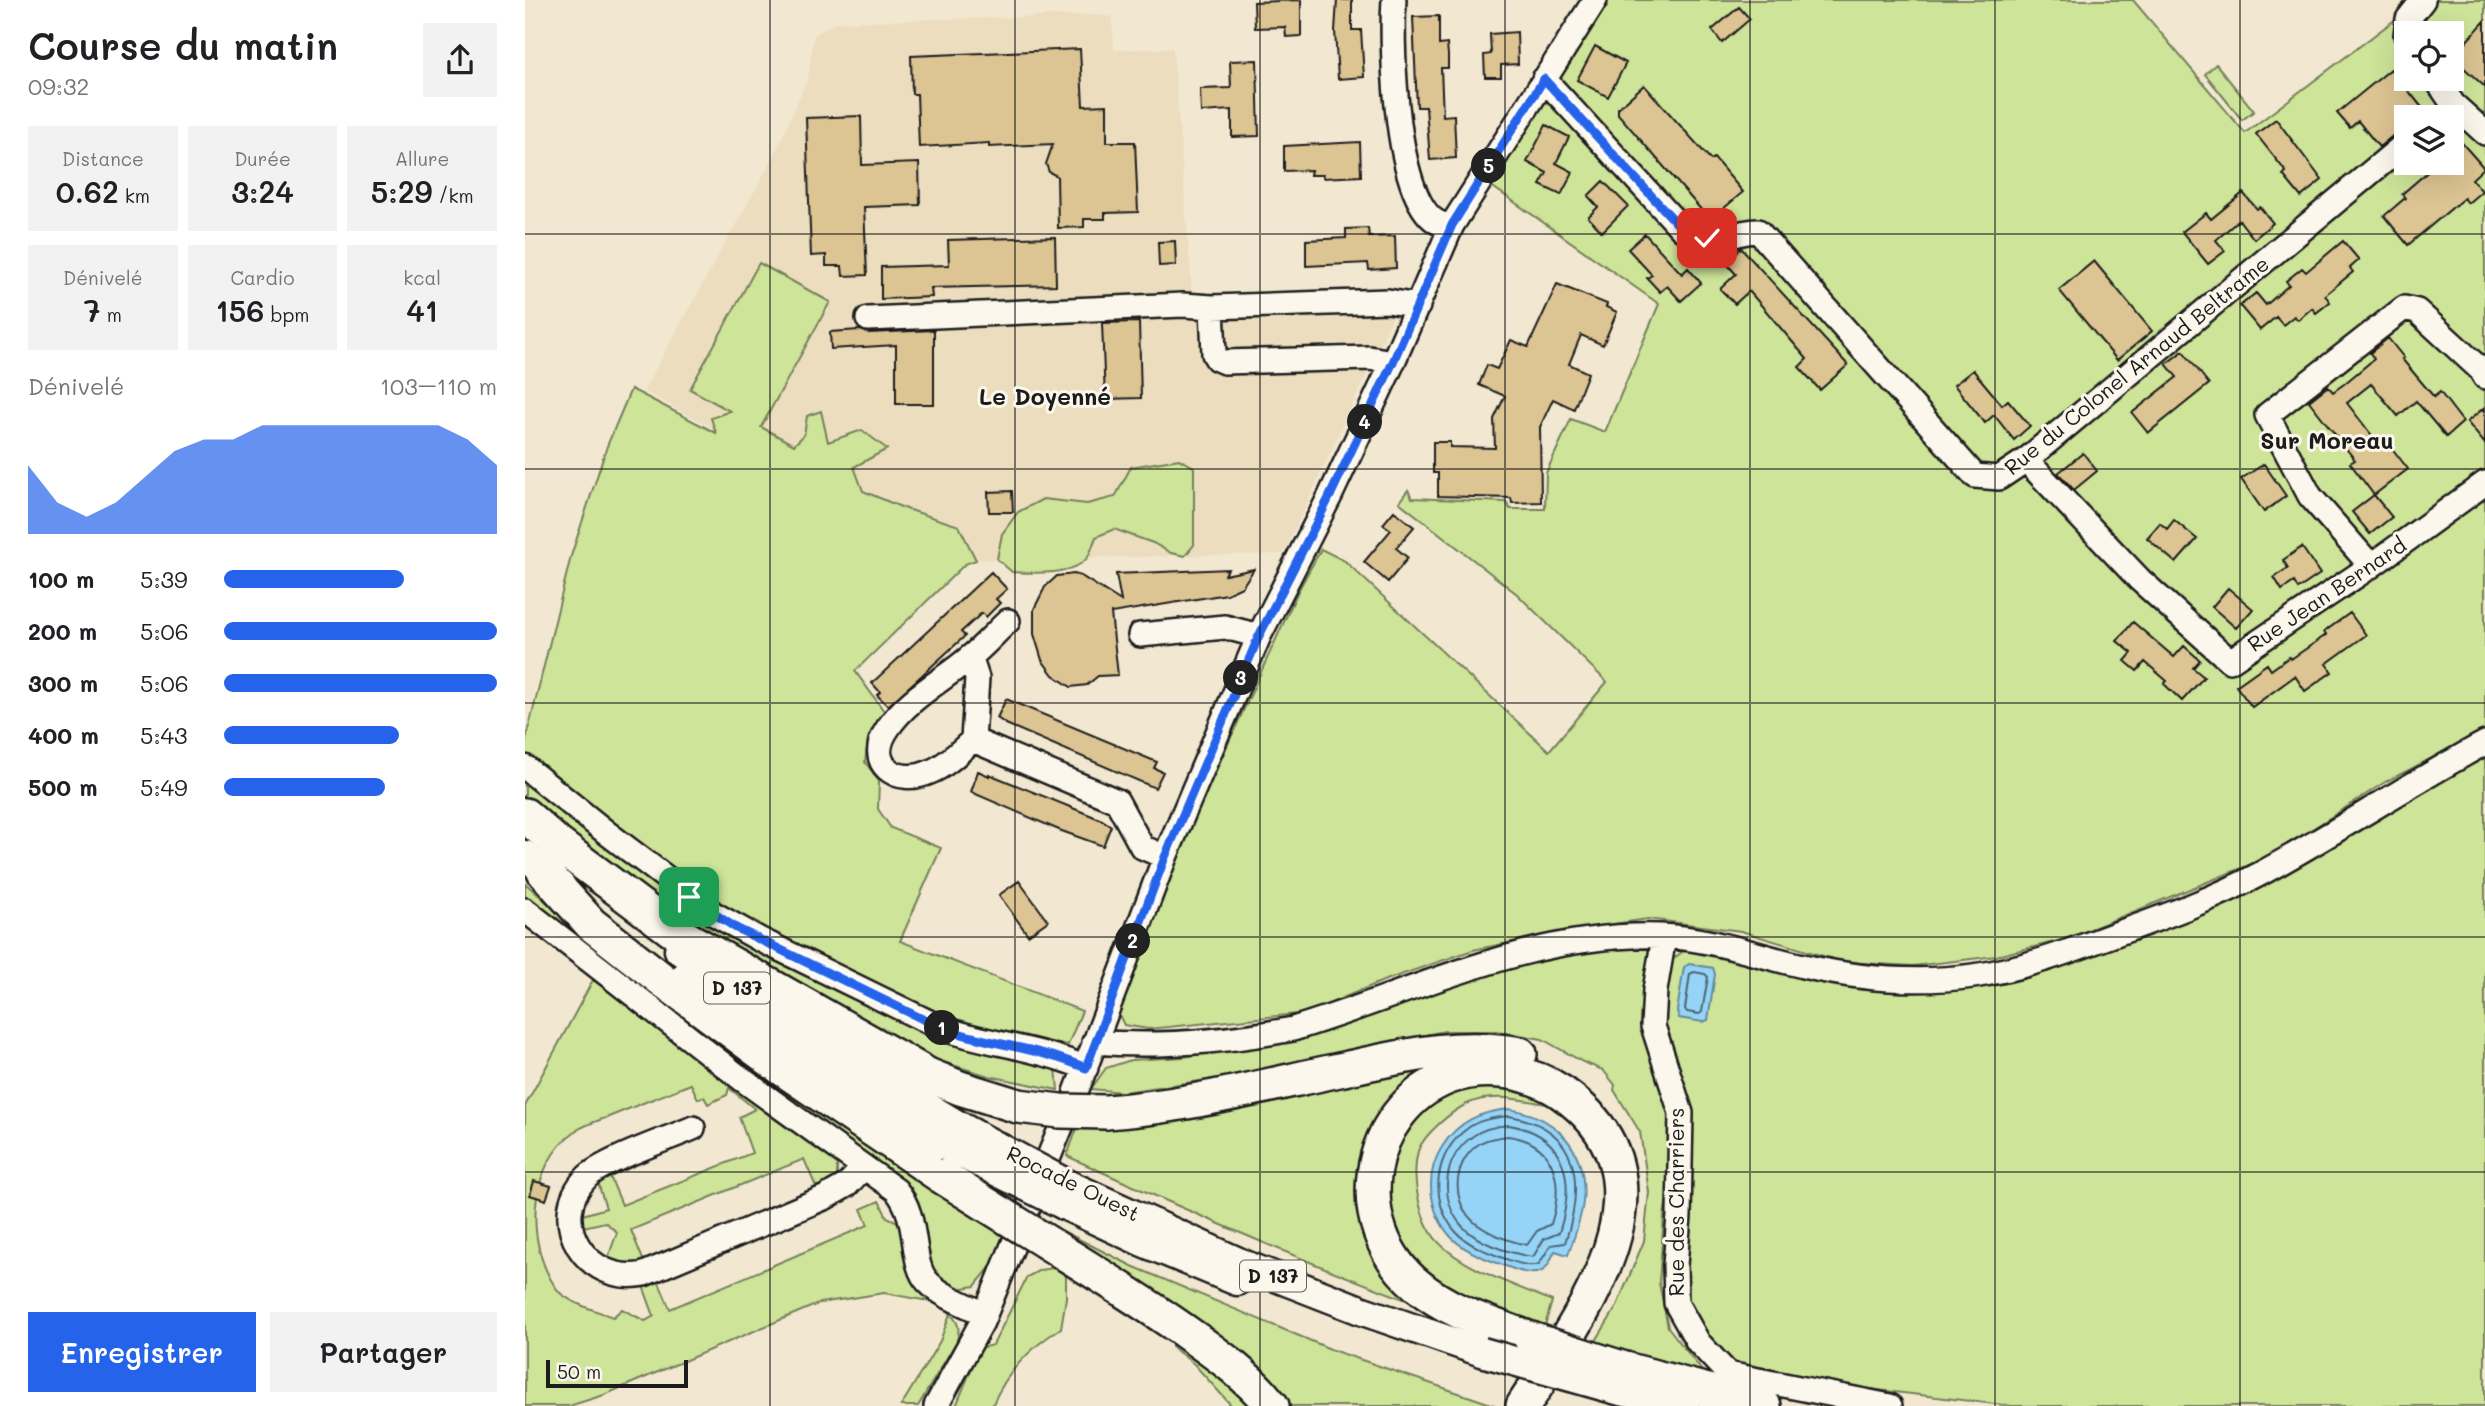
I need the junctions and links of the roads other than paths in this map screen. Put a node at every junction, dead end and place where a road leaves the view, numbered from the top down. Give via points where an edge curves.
1 (1394, 0) edge
2 (1595, 0) edge
3 (2423, 0) edge
4 (2408, 21) edge
5 (1544, 79) junction
6 (2464, 121) edge
7 (2485, 133) edge
8 (2394, 153) edge
9 (1452, 225) junction
10 (1418, 306) junction
11 (1212, 307) junction
12 (868, 319) dead end
13 (1393, 362) junction
14 (2485, 377) edge
15 (2026, 460) junction
16 (2485, 483) edge
17 (2371, 566) junction
18 (1008, 621) dead end
19 (1140, 635) dead end
20 (1259, 636) junction
21 (970, 657) junction
22 (974, 740) junction
23 (2485, 743) edge
24 (525, 767) edge
25 (525, 815) edge
26 (525, 833) edge
27 (1165, 857) junction
28 (535, 864) edge
29 (525, 909) edge
30 (1664, 937) junction
31 (1094, 1042) junction
32 (1086, 1068) junction
33 (1076, 1092) dead end
34 (1063, 1122) dead end
35 (693, 1128) dead end
36 (949, 1149) junction
37 (864, 1167) junction
38 (985, 1314) junction
39 (1617, 1389) edge
40 (1534, 1400) edge
41 (936, 1406) edge
42 (1272, 1406) edge
43 (1684, 1406) edge
44 (1764, 1406) edge
45 (1890, 1406) edge

1 - 9 street via 1392,45 1400,137 1424,209 1441,224
2 - 5 street
3 - 4 street
5 - 9 street
5 - 15 street, Rue du Colonel Arnaud Beltrame via 1682,229 1707,238 1758,231 1975,476 1999,478
6 - 7 street
8 - 15 street, Rue du Colonel Arnaud Beltrame
9 - 10 street
10 - 11 street via 1388,301
10 - 13 street
11 - 12 street
11 - 13 street via 1214,354 1224,362 1369,358
13 - 20 street
14 - 17 street via 2417,311 2404,308 2267,415 2310,496
15 - 17 street, Rue Jean Bernard via 2140,580 2230,661
16 - 17 street, Rue Jean Bernard
18 - 21 street
19 - 20 street via 1225,627
20 - 27 street
21 - 22 street via 977,678
21 - 22 street via 895,718 885,731 880,756 889,772 919,776 940,767
22 - 27 street via 1117,801 1142,847
23 - 30 street via 2258,876 2189,907 2039,962 1952,978 1875,979 1709,942
24 - 32 street via 689,897 736,928 941,1028 1041,1051
25 - 40 highway, bridge via 672,930 928,1075 1018,1106 1106,1112 1173,1104 1450,1049 1522,1054 1570,1075 1608,1109 1627,1138 1635,1160 1636,1221 1631,1243 1587,1342
26 - 36 main road, Rocade Ouest / D 137 via 639,923 806,1034
27 - 31 street
28 - 36 highway via 591,924 780,1067
29 - 37 street via 743,1080
30 - 31 street via 1602,938 1509,955 1293,1029 1168,1044
30 - 45 street, Rue des Charriers via 1653,1026 1681,1113 1676,1303 1698,1342 1728,1374
31 - 32 street
32 - 33 street
34 - 38 street
35 - 37 street via 601,1167 585,1179 573,1200 572,1224 580,1251 592,1263 617,1275 644,1274 826,1197 847,1185
36 - 39 main road, Rocade Ouest / D 137, bridge via 1477,1360
36 - 42 highway, bridge via 1048,1243 1226,1360
37 - 38 street via 896,1190 907,1205 919,1265 927,1281
38 - 41 street
39 - 40 highway, bridge via 1472,1317 1435,1298 1389,1254 1373,1207 1379,1147 1389,1126 1416,1097 1451,1076 1473,1071 1530,1077 1555,1088 1598,1126 1619,1171 1620,1214 1615,1235 1599,1278 1580,1316
39 - 43 main road, Rocade Ouest / D 137
39 - 44 highway

